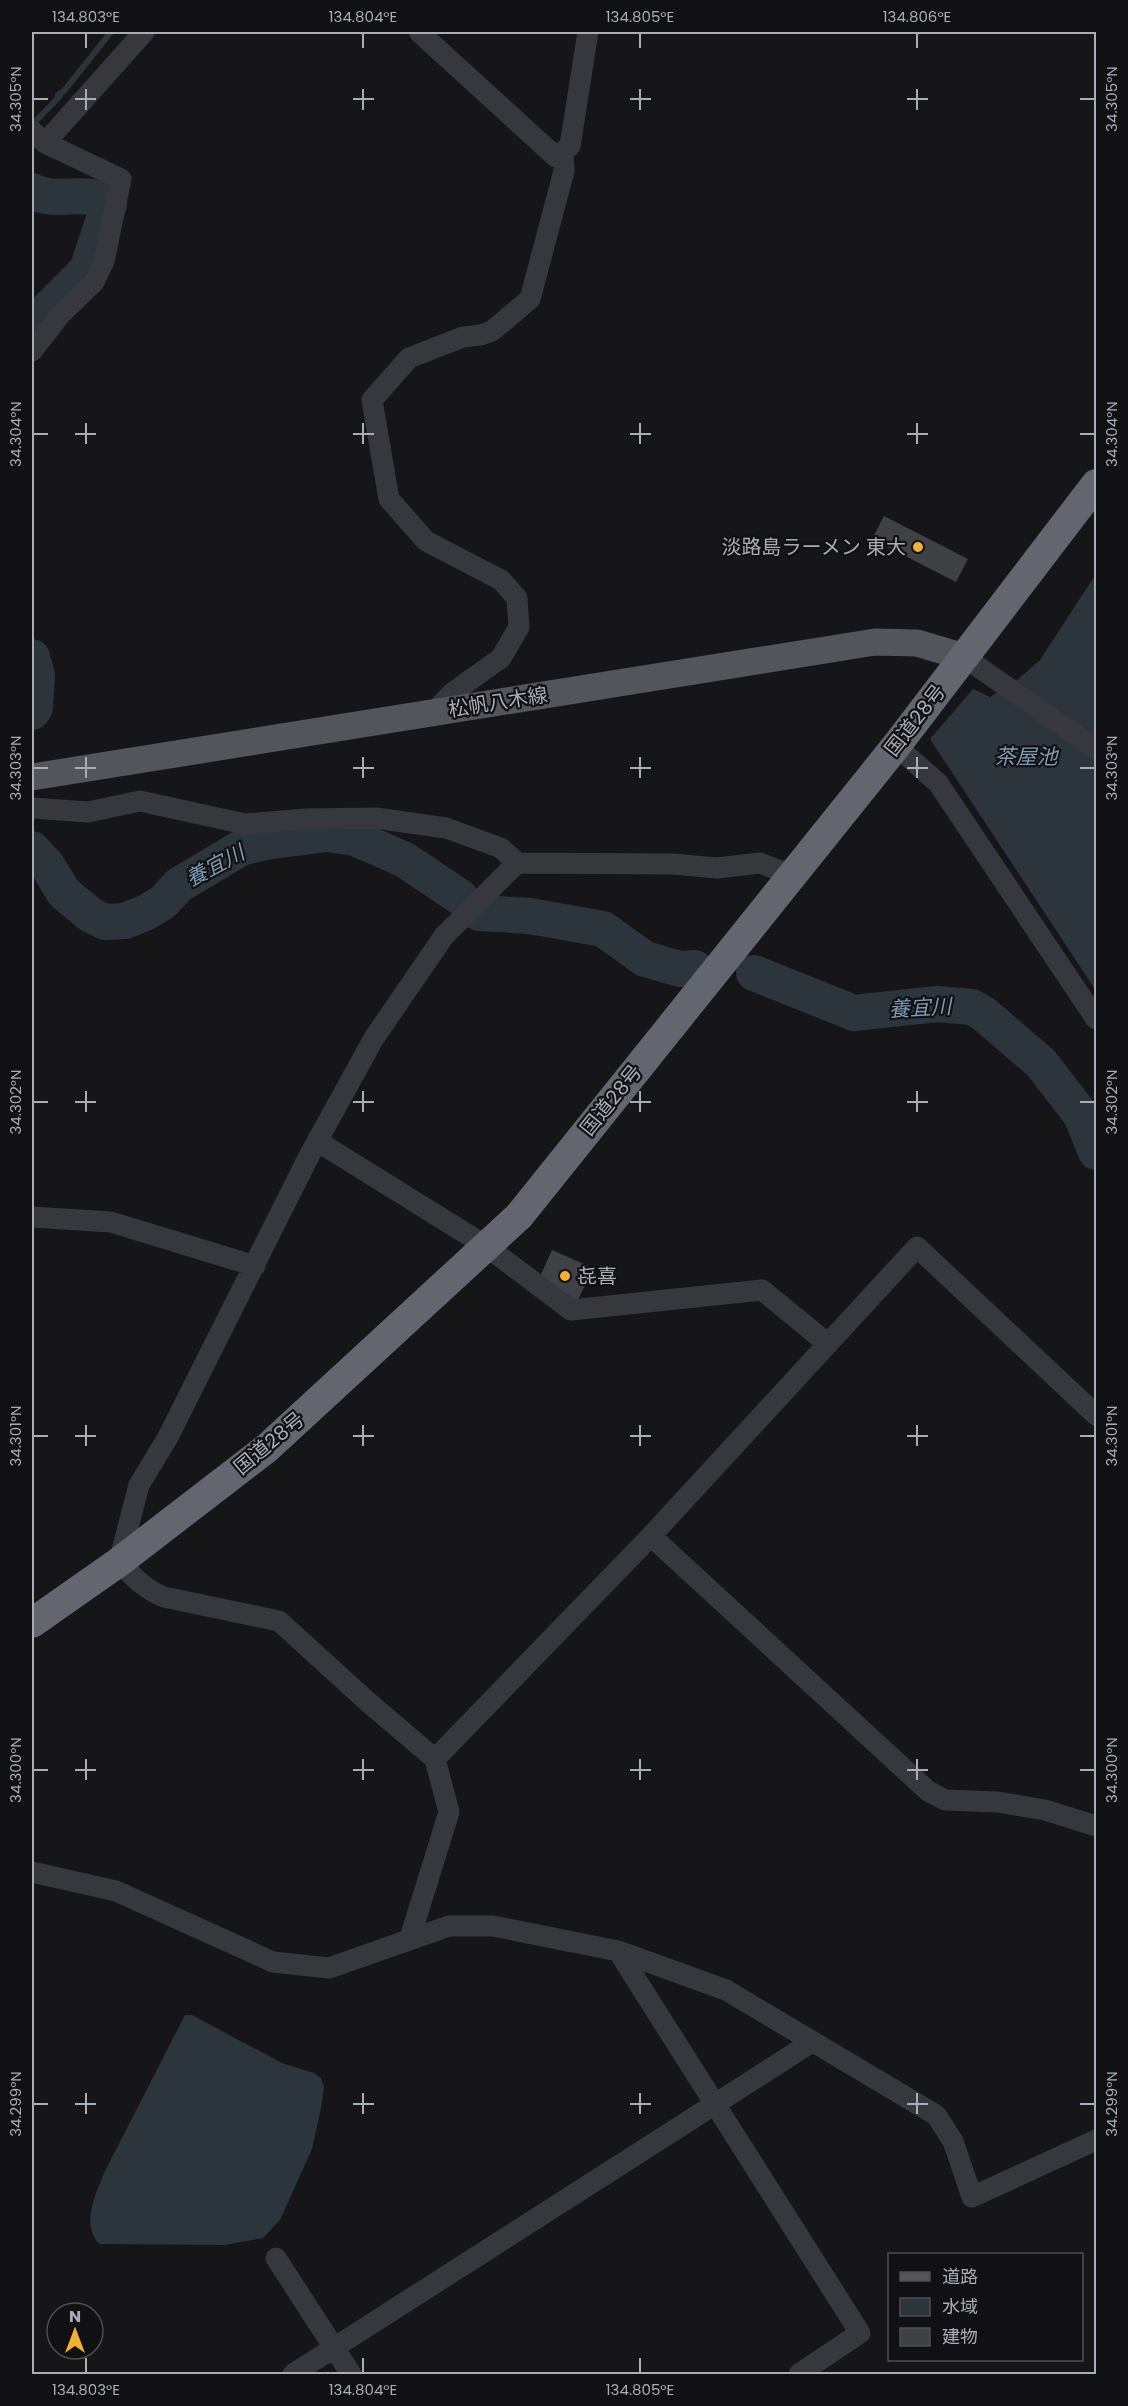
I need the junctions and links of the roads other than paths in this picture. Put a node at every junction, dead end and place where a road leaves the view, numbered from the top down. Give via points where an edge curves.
1 (144, 32) edge
2 (419, 32) edge
3 (588, 32) edge
4 (38, 137) edge
5 (563, 151) junction
6 (32, 351) edge
7 (1096, 484) edge
8 (964, 657) junction
9 (434, 712) junction
10 (896, 746) junction
11 (1096, 749) edge
12 (32, 777) edge
13 (32, 808) edge
14 (517, 863) junction
15 (791, 875) junction
16 (1096, 1019) edge
17 (317, 1141) junction
18 (32, 1217) edge
19 (486, 1246) junction
20 (255, 1266) junction
21 (828, 1344) junction
22 (1096, 1415) edge
23 (651, 1536) junction
24 (119, 1562) junction
25 (32, 1623) edge
26 (435, 1759) junction
27 (1096, 1826) edge
28 (32, 1872) edge
29 (410, 1938) junction
30 (618, 1951) junction
31 (812, 2042) junction
32 (715, 2105) junction
33 (1096, 2140) edge
34 (276, 2258) dead end
35 (334, 2348) junction
36 (293, 2374) edge
37 (351, 2374) edge
38 (799, 2374) edge

1 - 4 street
2 - 5 street via 556,157
3 - 5 street via 570,146
4 - 6 street via 121,179 104,261 94,282 60,315
5 - 9 street via 564,171 530,298 492,331 463,337 409,358 372,400 389,499 426,541 501,580 517,598 519,627 501,658 452,693
7 - 8 highway, 国道28号
8 - 9 main road, 松帆八木線 via 917,643 875,642
8 - 10 highway, 国道28号
8 - 11 street
9 - 12 main road, 松帆八木線
10 - 15 highway, 国道28号
10 - 16 street via 938,783
13 - 14 street via 88,812 140,801 245,824 376,818 446,828 501,848
14 - 15 street via 717,868 760,863
14 - 17 street via 444,936 374,1038
15 - 19 highway, 国道28号 via 519,1216
17 - 19 street
17 - 20 street
18 - 20 street via 111,1222
19 - 21 street via 572,1310 762,1290
19 - 24 highway, 国道28号 via 267,1448
20 - 24 street via 168,1437 139,1485
21 - 22 street via 917,1247
21 - 23 street
23 - 26 street
23 - 27 street via 928,1791 945,1800 1045,1810
24 - 25 highway, 国道28号
24 - 26 street via 150,1591 164,1597 279,1621
26 - 29 street via 449,1812
28 - 29 street via 116,1891 273,1962 329,1968
29 - 30 street via 449,1926 493,1926
30 - 31 street via 726,1990
30 - 32 street
31 - 32 street
31 - 33 street via 936,2115 953,2141 972,2197
32 - 35 street
32 - 38 street via 860,2333
34 - 35 street
35 - 36 street
35 - 37 street

